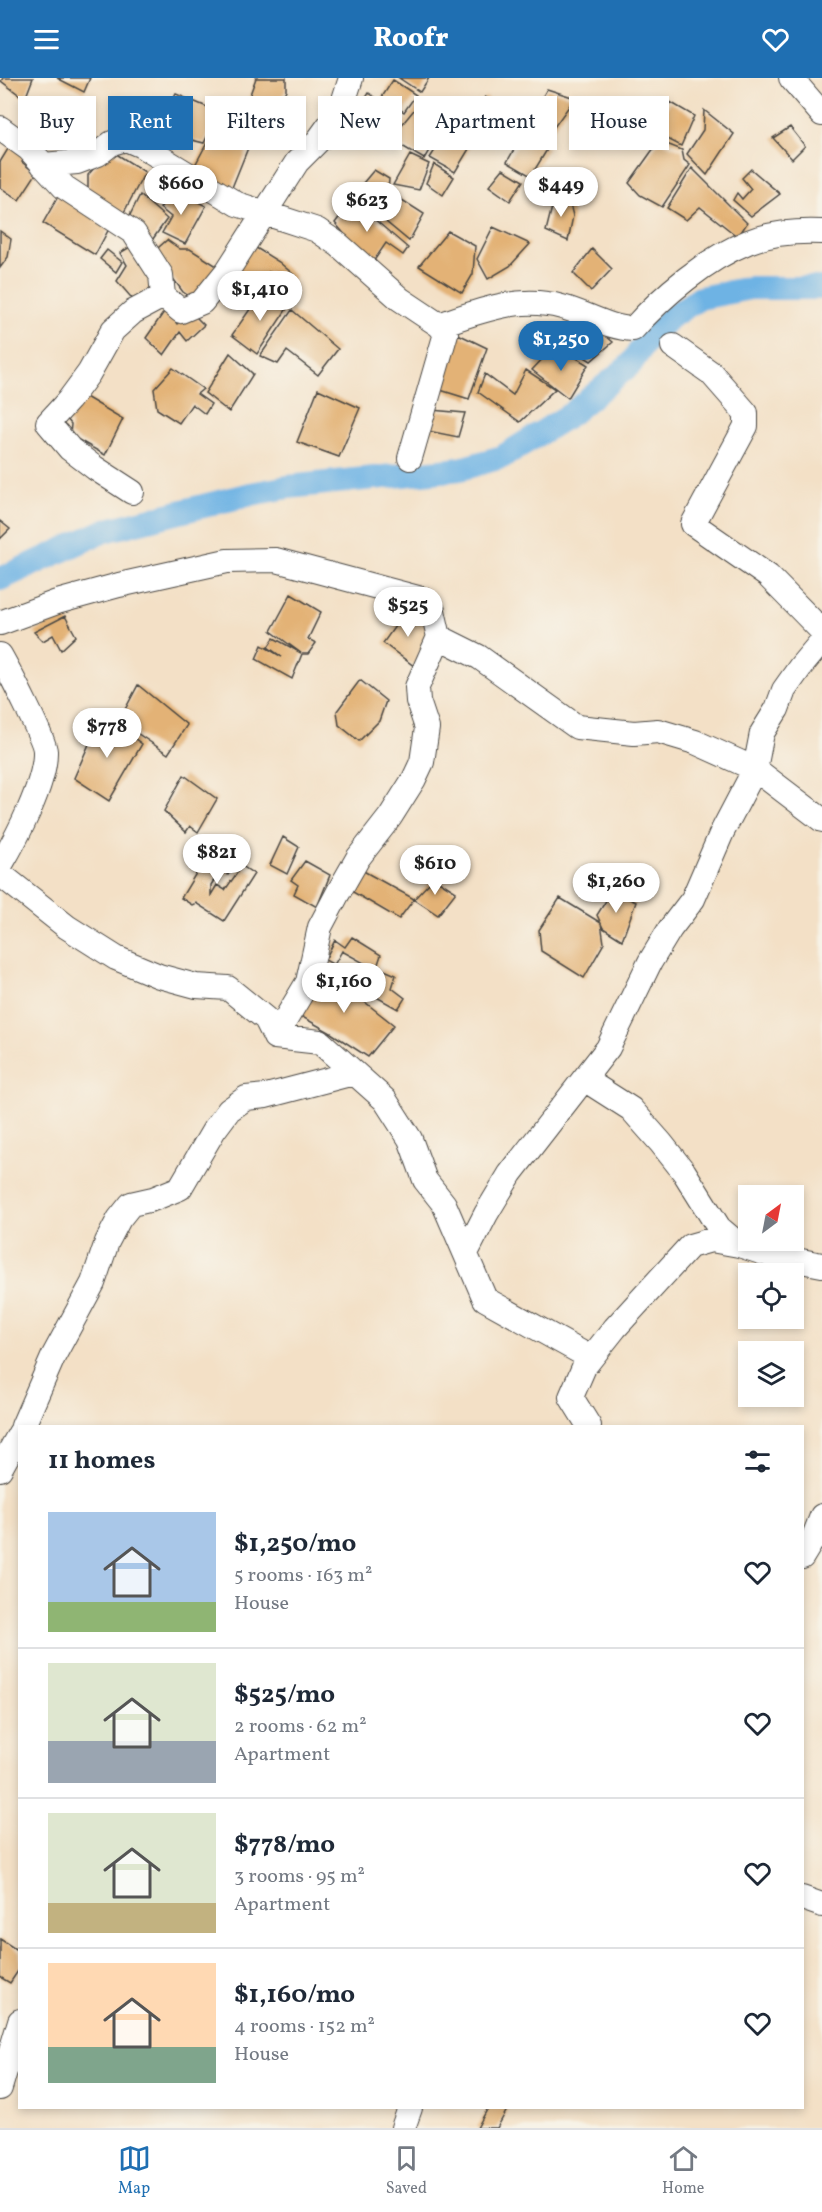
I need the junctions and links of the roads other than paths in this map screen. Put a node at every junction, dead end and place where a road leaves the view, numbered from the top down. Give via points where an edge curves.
1 (351, 78) edge
2 (791, 78) edge
3 (822, 114) edge
4 (0, 128) edge
5 (43, 165) junction
6 (266, 212) junction
7 (822, 232) edge
8 (163, 296) junction
9 (439, 325) junction
10 (672, 346) dead end
11 (410, 458) dead end
12 (132, 492) dead end
13 (0, 623) edge
14 (822, 631) edge
15 (439, 637) junction
16 (822, 641) edge
17 (0, 655) edge
18 (755, 769) junction
19 (822, 820) edge
20 (0, 866) edge
21 (0, 874) edge
22 (275, 1037) junction
23 (354, 1072) junction
24 (584, 1078) junction
25 (738, 1244) edge
26 (738, 1245) edge
27 (756, 1251) edge
28 (466, 1253) junction
29 (822, 1265) edge
30 (591, 1358) junction
31 (23, 1425) edge
32 (588, 1425) edge
33 (18, 1438) edge
34 (6, 1465) edge
35 (816, 1525) edge
36 (804, 1552) edge
37 (804, 1899) edge
38 (822, 1905) edge
39 (18, 2028) edge
40 (0, 2088) edge
41 (410, 2109) edge
42 (403, 2128) edge

1 - 6 street via 341,110 297,162
2 - 3 street
4 - 5 street
5 - 6 street via 77,162 126,139 237,204
5 - 8 street via 64,187 134,233 161,275
6 - 8 street via 202,302 181,311
6 - 9 street via 317,230 399,299
7 - 9 street via 795,231 749,241 713,260 650,309 633,329 560,306 516,303 496,305
8 - 12 street via 133,312 113,330 89,373 48,423 70,449
9 - 11 street via 446,333
10 - 14 street via 711,373 746,413 746,426 693,524 768,576
13 - 15 street via 119,585 227,561 276,560 423,599 433,611
15 - 18 street via 479,657 577,727 634,733 658,731 695,742
15 - 22 street via 417,687 427,728 422,762 338,893 320,927 308,982
16 - 18 street via 784,690 762,734
17 - 20 street via 45,750 39,784
18 - 19 street
18 - 24 street via 693,899 650,962 608,1048
21 - 22 street via 67,927 116,957 159,976 196,986 228,988 266,1018
22 - 23 street via 320,1042
23 - 28 street via 385,1100 410,1139 425,1180 444,1204
23 - 31 street via 246,1098 229,1110 180,1188 131,1204 107,1242 93,1283 54,1355
24 - 25 street via 631,1109 684,1173 719,1228
24 - 28 street via 510,1174
26 - 30 street via 711,1240 690,1246
27 - 29 street
28 - 30 street via 485,1299
30 - 32 street via 571,1397
33 - 34 street
35 - 36 street
37 - 38 street
39 - 40 street
41 - 42 street

